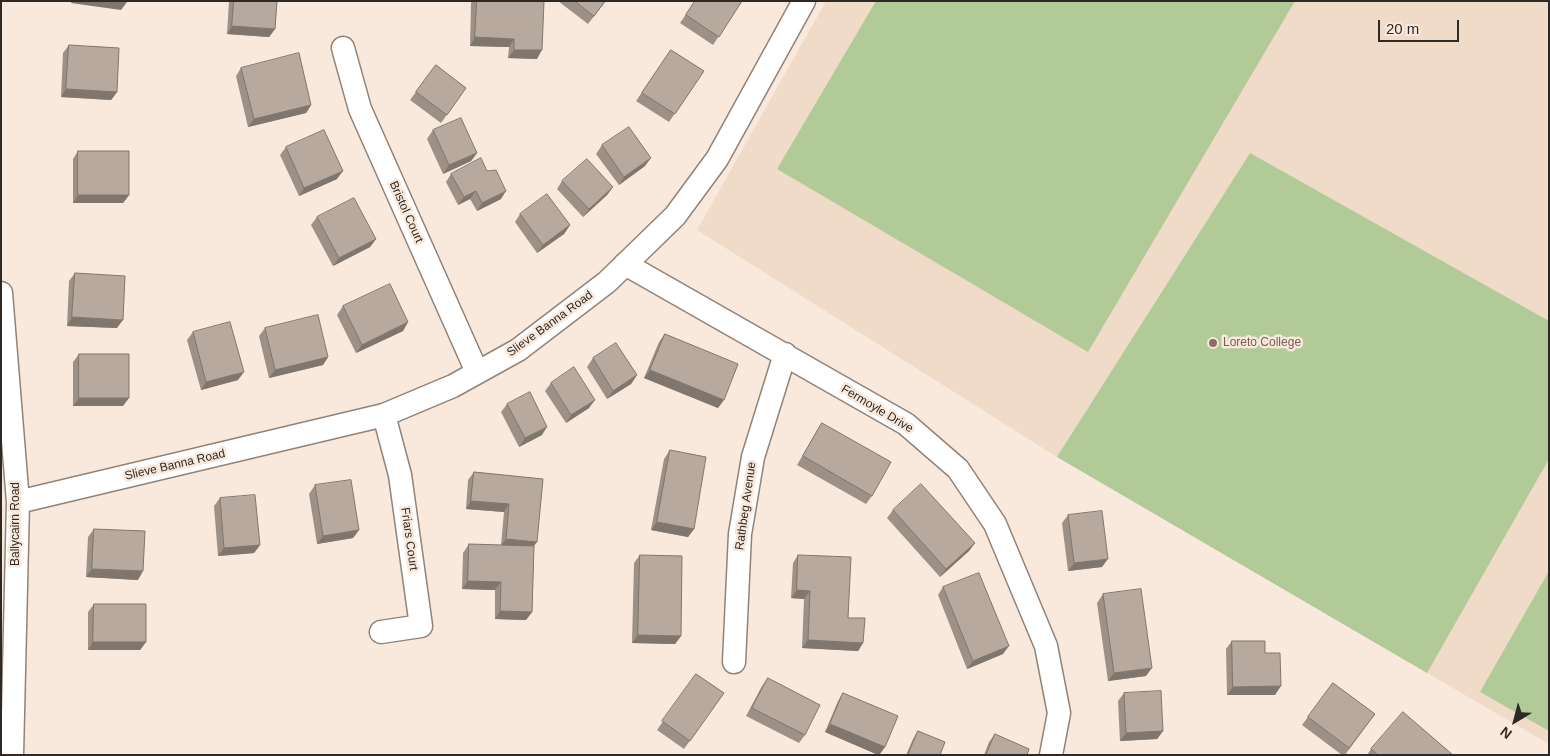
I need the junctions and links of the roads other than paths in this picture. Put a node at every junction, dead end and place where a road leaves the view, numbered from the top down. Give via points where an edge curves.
1 (804, 1) edge
2 (343, 48) dead end
3 (625, 264) junction
4 (1, 293) edge
5 (785, 354) junction
6 (477, 372) junction
7 (384, 415) junction
8 (18, 502) junction
9 (381, 632) dead end
10 (734, 662) dead end
11 (12, 755) edge
12 (1051, 755) edge

1 - 3 street, Slieve Banna Road via 718,159 675,216
2 - 6 street, Bristol Court via 360,109
3 - 5 street, Fermoyle Drive
3 - 6 street, Slieve Banna Road via 607,282 518,350
4 - 8 street, Ballycairn Road
5 - 10 street, Rathbeg Avenue via 753,457 740,534
5 - 12 street, Fermoyle Drive via 906,424 958,469 995,524 1046,646 1059,714
6 - 7 street, Slieve Banna Road via 453,386
7 - 8 street, Slieve Banna Road
7 - 9 street, Friars Court via 400,475 421,626
8 - 11 street, Ballycairn Road

